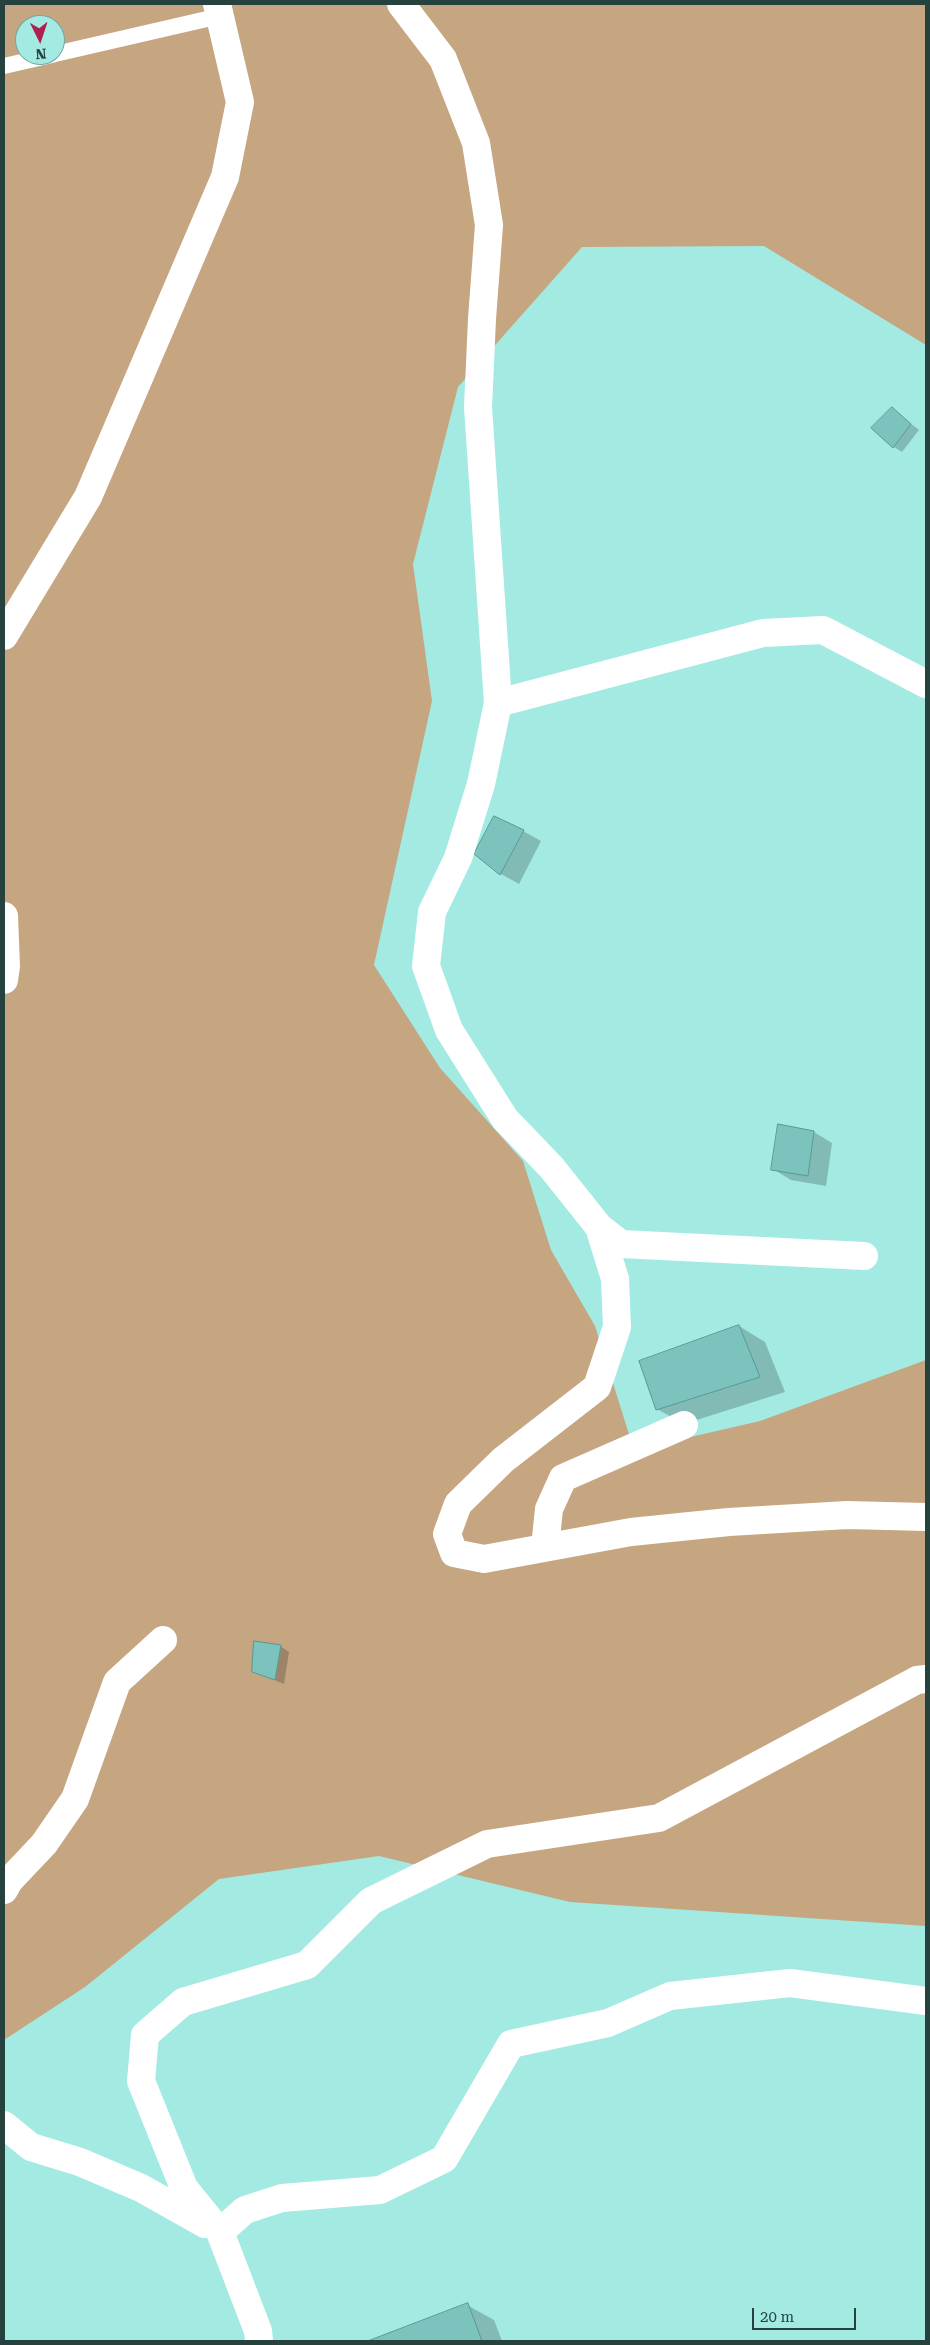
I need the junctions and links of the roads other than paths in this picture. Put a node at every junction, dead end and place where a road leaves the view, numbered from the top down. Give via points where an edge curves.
1 (401, 4) edge
2 (219, 10) edge
3 (65, 52) edge
4 (4, 636) edge
5 (926, 684) edge
6 (498, 703) junction
7 (4, 916) edge
8 (4, 980) edge
9 (599, 1227) junction
10 (864, 1256) dead end
11 (684, 1425) dead end
12 (926, 1517) edge
13 (545, 1548) junction
14 (163, 1640) dead end
15 (926, 1679) edge
16 (4, 1890) edge
17 (926, 2000) edge
18 (4, 2125) edge
19 (220, 2232) junction
20 (259, 2341) edge

1 - 6 street via 442,59 476,144 489,225 478,407
2 - 3 lane
2 - 4 street via 240,102 225,177 88,497
5 - 6 street via 823,630 763,633
6 - 9 street via 481,784 458,858 432,912 426,966 449,1030 505,1119 552,1168
7 - 8 street
9 - 10 street via 622,1244
9 - 13 street via 615,1280 617,1327 597,1387 503,1460 458,1504 447,1534 454,1553 484,1559
11 - 13 street via 563,1478 549,1509
12 - 13 street via 847,1515 729,1522 631,1532
14 - 16 street via 117,1682 75,1799 44,1844
15 - 19 street via 917,1680 659,1818 487,1844 371,1900 307,1964 183,2002 145,2035 141,2081 184,2188
17 - 19 street via 790,1983 670,1996 608,2023 511,2044 444,2159 380,2190 282,2198 245,2210
18 - 19 street via 31,2147 80,2162 141,2188
19 - 20 street

